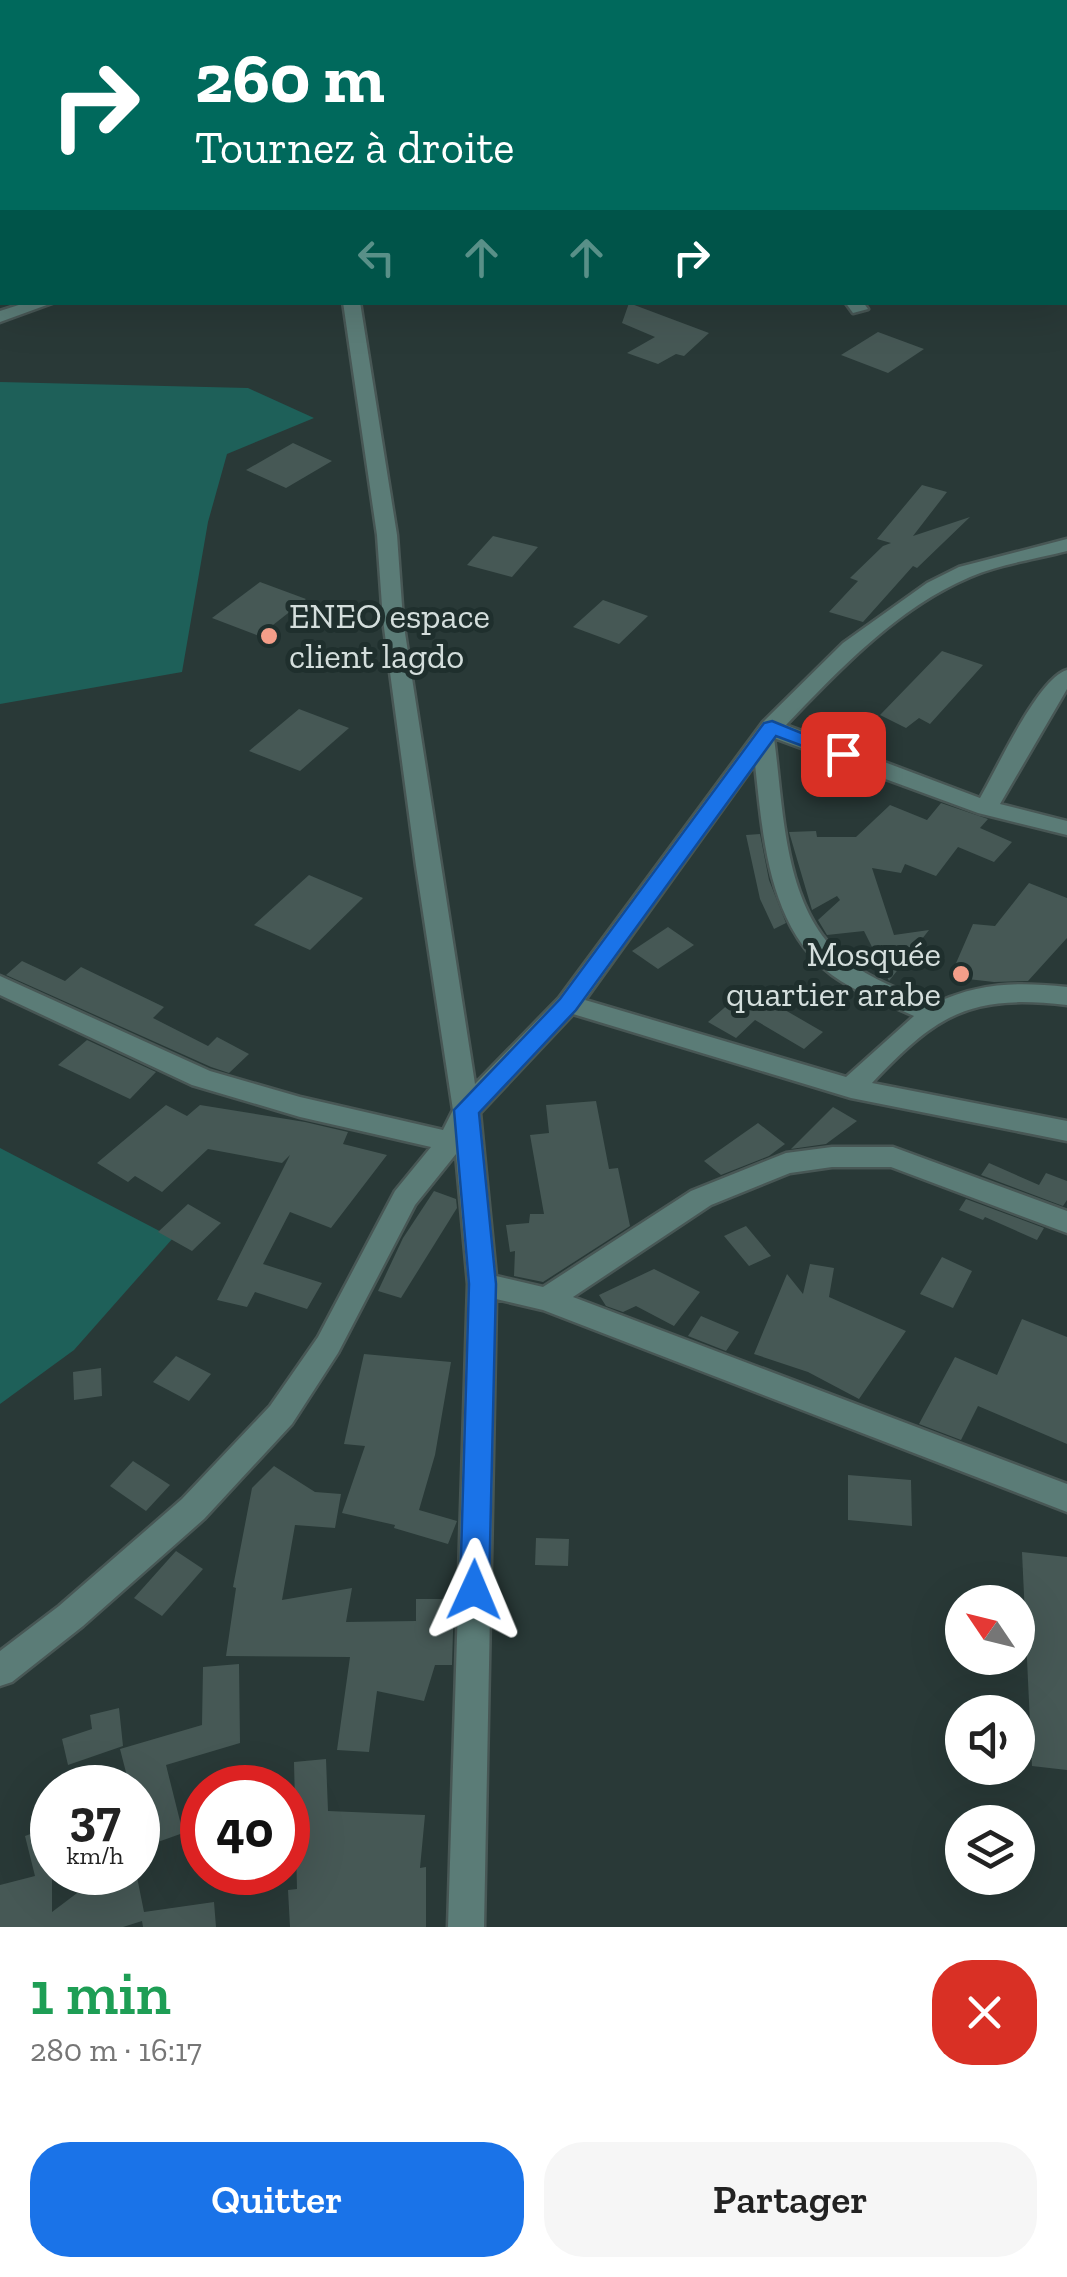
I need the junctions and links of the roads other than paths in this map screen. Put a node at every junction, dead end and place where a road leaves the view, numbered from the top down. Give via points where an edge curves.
1 (37, 305) edge
2 (350, 305) edge
3 (0, 317) edge
4 (1067, 546) edge
5 (1067, 676) edge
6 (767, 732) junction
7 (986, 808) junction
8 (1067, 828) edge
9 (0, 984) edge
10 (1067, 996) edge
11 (568, 1004) junction
12 (931, 1014) junction
13 (851, 1088) junction
14 (466, 1110) junction
15 (1067, 1131) edge
16 (451, 1142) junction
17 (1067, 1222) edge
18 (482, 1284) junction
19 (546, 1299) junction
20 (1067, 1498) edge
21 (0, 1671) edge
22 (466, 1927) edge

1 - 3 street
2 - 14 street
4 - 6 street via 934,587 850,648
5 - 7 street
6 - 7 street
6 - 11 street
6 - 12 street via 782,864 808,933 852,976
7 - 8 street
9 - 16 street via 200,1078
10 - 12 street via 1006,991
11 - 13 street
11 - 14 street
12 - 13 street via 904,1032
13 - 15 street
14 - 16 street
14 - 18 street
16 - 21 street via 405,1198 328,1344 281,1415 193,1508
17 - 19 street via 893,1157 832,1156 786,1163 701,1198
18 - 19 street
18 - 22 street
19 - 20 street

